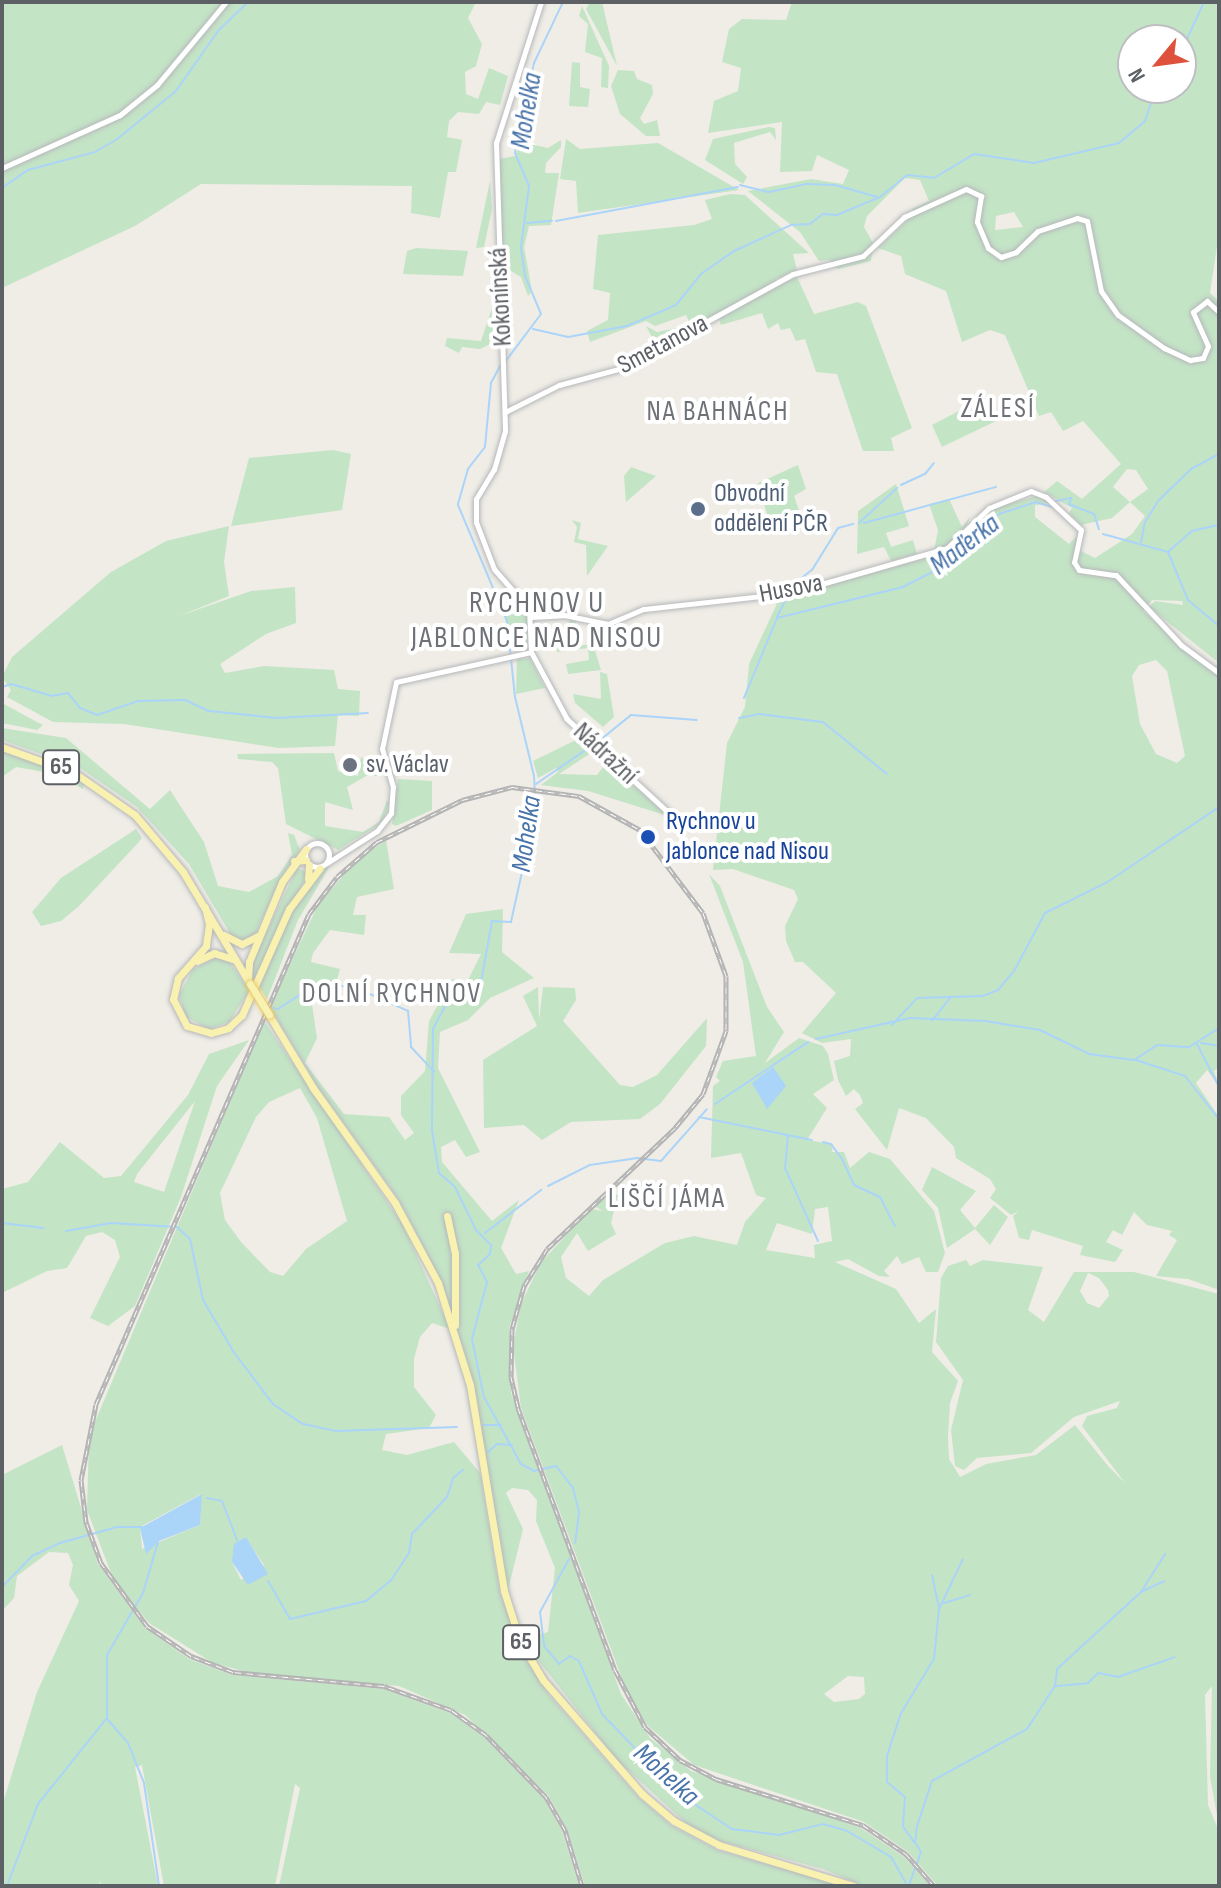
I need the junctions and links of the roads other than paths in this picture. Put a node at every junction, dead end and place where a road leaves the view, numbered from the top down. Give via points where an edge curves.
1 (226, 2) edge
2 (541, 2) edge
3 (2, 168) edge
4 (1219, 312) edge
5 (505, 412) junction
6 (531, 617) junction
7 (531, 652) junction
8 (1219, 673) edge
9 (2, 747) edge
10 (672, 816) dead end
11 (306, 849) junction
12 (329, 852) junction
13 (339, 853) junction
14 (294, 861) junction
15 (307, 862) junction
16 (324, 865) junction
17 (307, 881) junction
18 (205, 907) junction
19 (216, 926) junction
20 (261, 931) junction
21 (192, 964) junction
22 (239, 965) junction
23 (250, 984) junction
24 (447, 1216) dead end
25 (454, 1327) junction
26 (854, 1886) edge

1 - 3 street via 157,85 120,115
2 - 5 street, Kokonínská via 496,143
4 - 5 street, Smetanova via 1207,301 1193,312 1208,346 1203,358 1190,360 1164,348 1118,315 1101,291 1087,221 1077,218 1038,231 1016,252 1001,257 988,248 977,222 983,202 974,189 904,217 863,256 793,274 622,368 559,385
5 - 6 street, Kokonínská via 502,448 474,512 488,556
6 - 7 street
6 - 8 street, Husova via 564,615 608,624 649,608 790,593 947,548 983,512 1031,491 1046,497 1079,527 1079,570 1116,575 1181,645
7 - 10 street, Nádražní via 575,729
7 - 13 street via 398,681 382,749 392,782 392,809 377,831
9 - 18 main road, 65 via 52,763 115,798 165,847
11 - 12 street via 319,843
11 - 14 main road
11 - 15 street
12 - 13 street
12 - 16 street
13 - 16 street
14 - 15 main road
14 - 20 main road
15 - 16 street
15 - 17 main road
16 - 17 main road
17 - 21 main road via 247,1005 228,1028 199,1032 178,1015 173,991
18 - 19 main road, 65
18 - 21 main road via 208,941
19 - 20 main road via 239,944 251,942
19 - 22 main road, 65
20 - 23 main road via 247,967
21 - 22 main road via 218,953
22 - 23 main road, 65
23 - 25 main road, 65, bridge via 313,1088 407,1222
24 - 25 main road via 455,1253
25 - 26 main road, 65 via 470,1385 504,1591 520,1641 543,1680 623,1774 674,1821 719,1845

